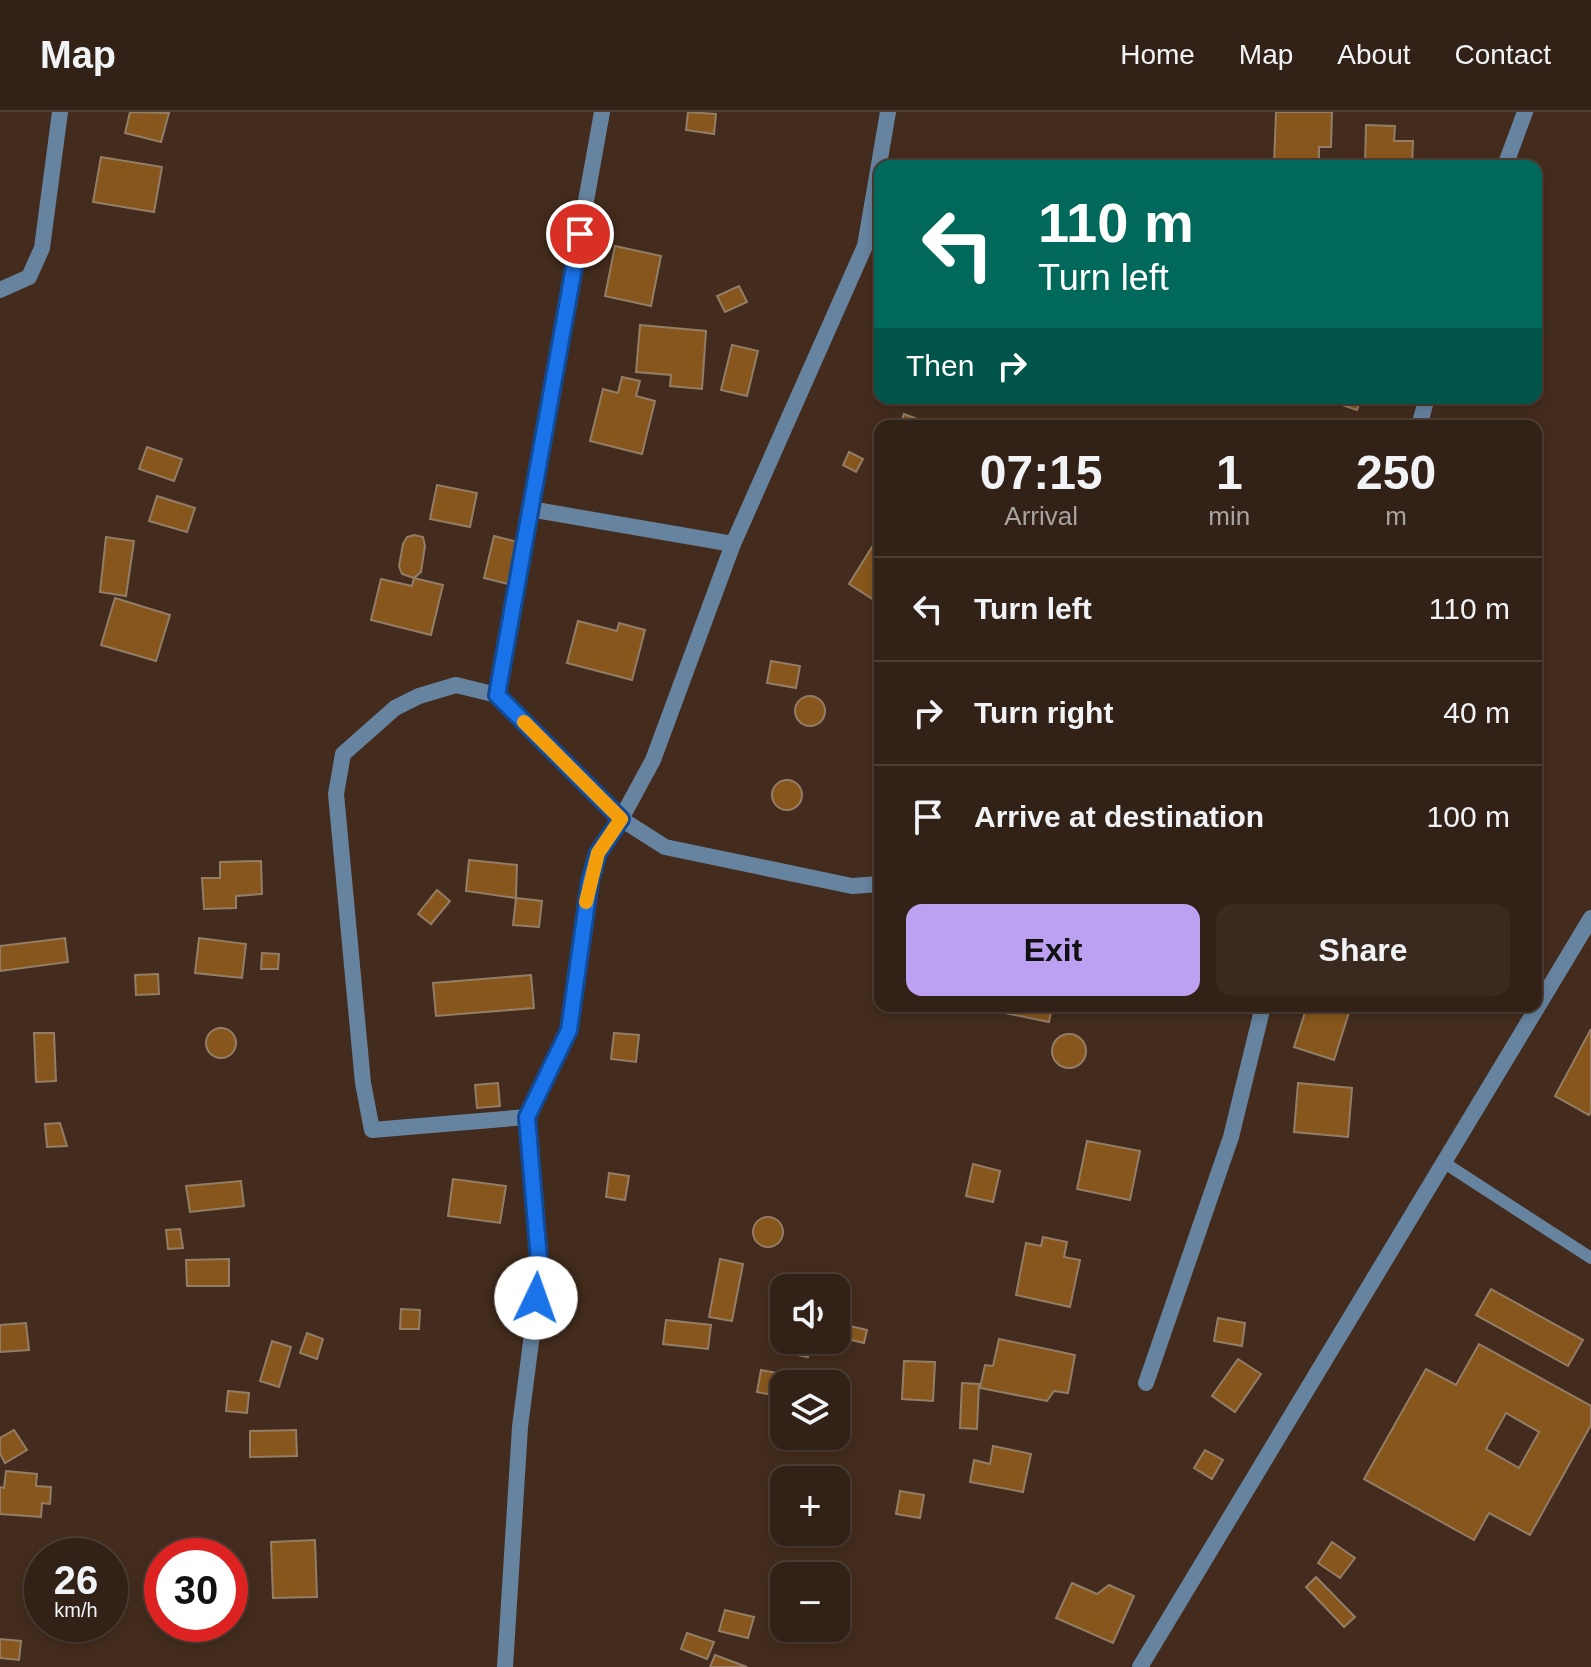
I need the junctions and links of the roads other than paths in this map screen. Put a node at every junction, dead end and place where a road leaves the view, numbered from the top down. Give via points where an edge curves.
1 (60, 112) edge
2 (602, 112) edge
3 (888, 112) edge
4 (1525, 112) edge
5 (880, 160) edge
6 (1507, 160) edge
7 (874, 194) edge
8 (0, 290) edge
9 (530, 509) junction
10 (733, 544) junction
11 (497, 695) junction
12 (621, 819) junction
13 (874, 884) edge
14 (1591, 918) edge
15 (1542, 999) edge
16 (1262, 1012) edge
17 (1534, 1012) edge
18 (527, 1117) junction
19 (1443, 1162) junction
20 (1591, 1258) edge
21 (1146, 1383) dead end
22 (505, 1667) edge
23 (1140, 1667) edge

1 - 8 street via 42,248 29,277
2 - 9 street
3 - 5 street
4 - 6 street
7 - 10 street via 865,246
9 - 10 street
9 - 11 street
10 - 12 street via 653,760
11 - 12 street
11 - 18 street via 456,685 395,708 343,754 336,794 372,1130
12 - 13 street via 665,847 852,886
12 - 18 street via 598,853 590,881 569,1030
14 - 15 street
16 - 21 street via 1231,1137
17 - 19 street
18 - 22 street via 540,1272 520,1427
19 - 20 lane
19 - 23 street

